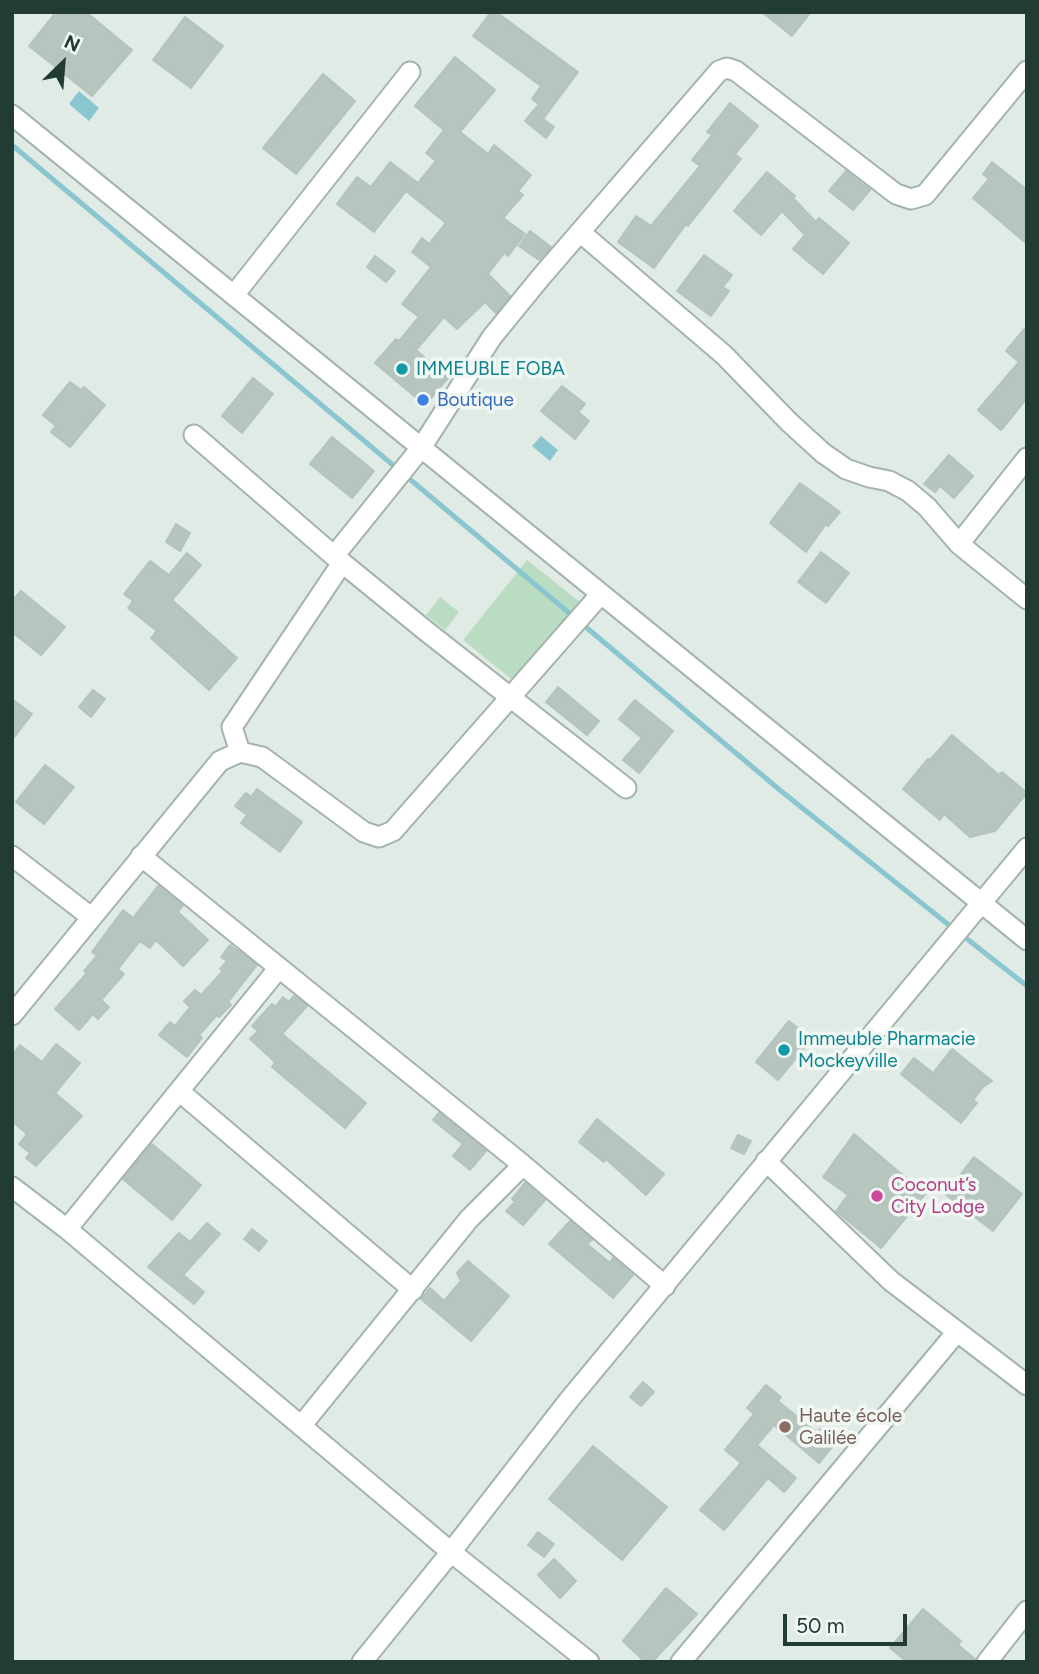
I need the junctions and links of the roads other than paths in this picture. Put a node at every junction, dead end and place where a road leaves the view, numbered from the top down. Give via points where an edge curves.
1 (1027, 71) edge
2 (410, 72) dead end
3 (12, 115) edge
4 (580, 232) junction
5 (234, 295) junction
6 (194, 435) dead end
7 (421, 447) junction
8 (1027, 458) edge
9 (959, 544) junction
10 (338, 559) junction
11 (600, 595) junction
12 (1027, 599) edge
13 (510, 697) junction
14 (240, 752) junction
15 (626, 788) dead end
16 (1027, 848) edge
17 (12, 856) edge
18 (141, 856) junction
19 (982, 904) junction
20 (91, 917) junction
21 (1027, 940) edge
22 (278, 969) junction
23 (12, 1016) edge
24 (179, 1091) junction
25 (766, 1161) junction
26 (523, 1165) junction
27 (12, 1186) edge
28 (67, 1229) junction
29 (665, 1286) junction
30 (413, 1290) junction
31 (956, 1333) junction
32 (1027, 1385) edge
33 (301, 1426) junction
34 (451, 1552) junction
35 (1027, 1611) edge
36 (362, 1662) edge
37 (589, 1662) edge
38 (681, 1662) edge
39 (987, 1662) edge

1 - 4 street via 925,195 911,199 896,194 727,68 719,71
2 - 5 street
3 - 5 street
4 - 7 street via 492,337
4 - 9 street via 724,355 823,453 846,469 908,491
5 - 7 street
6 - 10 street
7 - 10 street
7 - 11 street
8 - 9 street
9 - 12 street
10 - 13 street
10 - 14 street via 232,727
11 - 13 street
11 - 19 street
13 - 14 street via 393,831 379,836 364,832 261,757
13 - 15 street
14 - 18 street via 220,761
16 - 19 street
17 - 20 street
18 - 20 street
18 - 22 street
19 - 21 street
19 - 25 street
20 - 23 street
22 - 24 street
22 - 26 street
24 - 28 street
24 - 30 street
25 - 29 street
25 - 31 street via 891,1280
26 - 29 street
26 - 30 street via 469,1219
27 - 28 street
28 - 33 street
29 - 34 street
30 - 33 street
31 - 32 street
31 - 38 street
33 - 34 street
34 - 36 street
34 - 37 street
35 - 39 street

